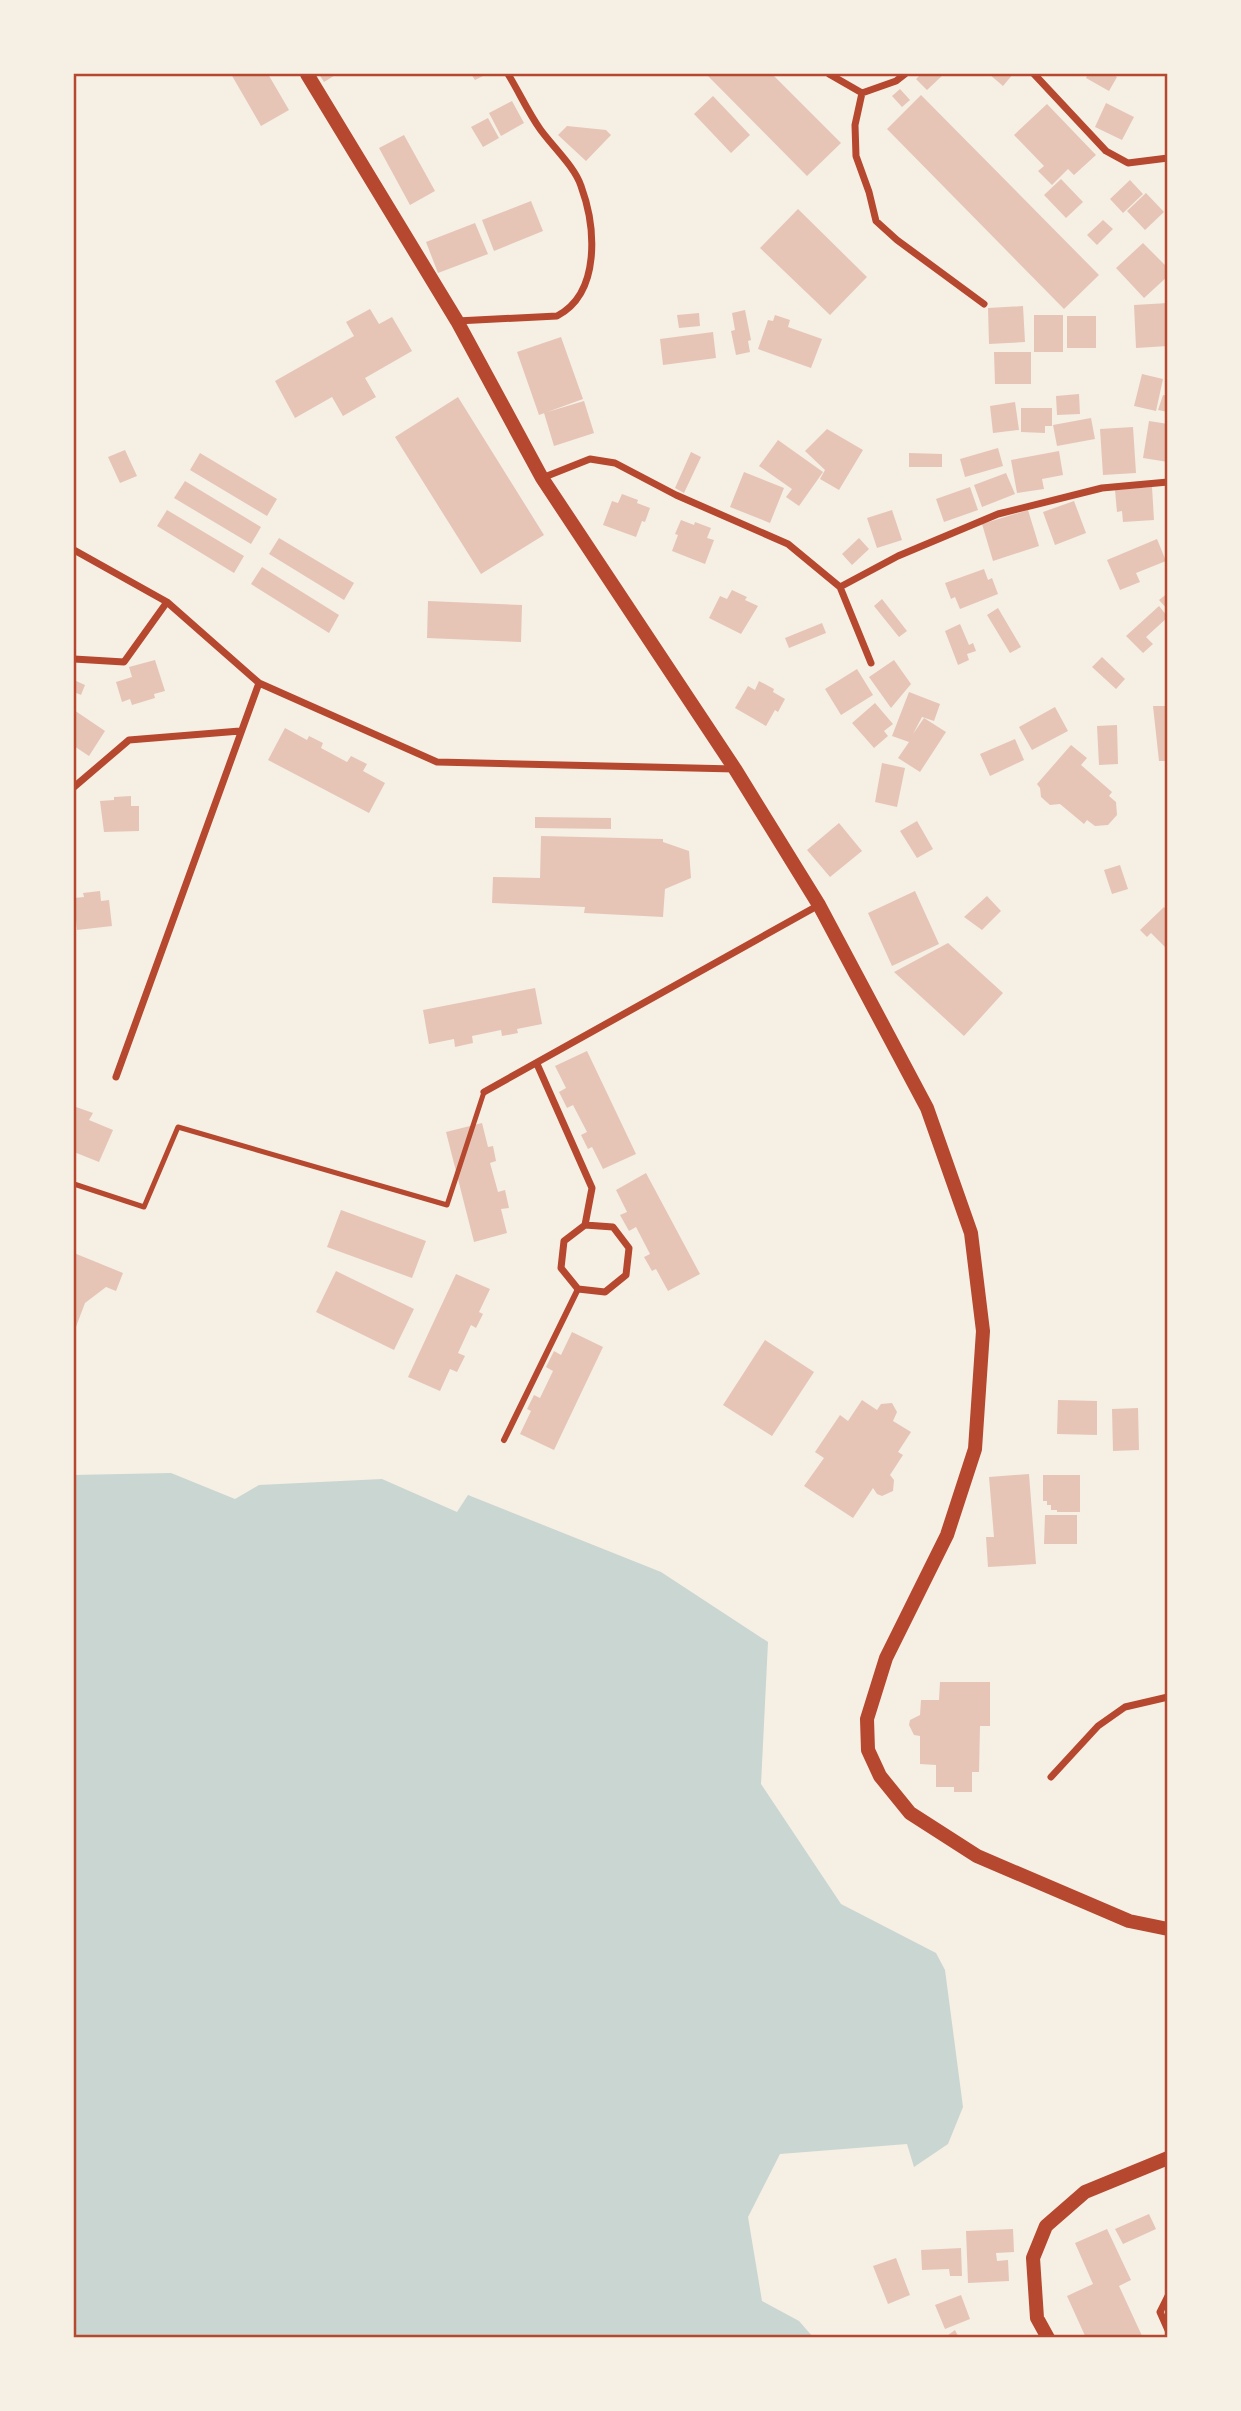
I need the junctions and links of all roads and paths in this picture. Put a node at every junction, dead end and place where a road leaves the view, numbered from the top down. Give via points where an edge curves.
1 (307, 74) edge
2 (508, 74) edge
3 (829, 74) edge
4 (905, 74) edge
5 (1034, 74) edge
6 (862, 93) junction
7 (1167, 158) edge
8 (984, 304) dead end
9 (457, 321) junction
10 (541, 478) junction
11 (1167, 482) edge
12 (74, 550) edge
13 (840, 587) junction
14 (167, 602) junction
15 (74, 659) edge
16 (871, 663) dead end
17 (258, 683) junction
18 (240, 731) junction
19 (736, 769) junction
20 (74, 786) edge
21 (819, 905) junction
22 (537, 1064) junction
23 (116, 1077) dead end
24 (484, 1092) joint
25 (74, 1184) edge
26 (585, 1225) junction
27 (578, 1289) junction
28 (504, 1440) dead end
29 (1167, 1697) edge
30 (1051, 1777) dead end
31 (1167, 1929) edge
32 (1167, 2158) edge
33 (1167, 2295) edge
34 (1167, 2330) edge
35 (1048, 2337) edge

1 - 9 main road
2 - 9 street via 539,127 581,183 590,221 590,270 586,286 569,309 557,316
3 - 6 street
4 - 6 street
5 - 7 street via 1106,151 1128,163
6 - 8 street via 855,125 856,156 876,221
9 - 10 main road
10 - 13 street via 590,459 615,463 788,544
10 - 19 main road
11 - 13 street via 1102,488 998,514 898,556
12 - 14 street
13 - 16 street
14 - 15 street via 124,662
14 - 17 street
17 - 18 street
17 - 19 street via 437,762
18 - 20 street via 129,740
18 - 23 street
19 - 21 main road
21 - 22 street
21 - 31 main road via 927,1108 971,1233 983,1331 975,1449 947,1535 886,1658 867,1719 868,1750 880,1776 910,1813 977,1856 1129,1921
22 - 24 street
22 - 26 street via 593,1188
24 - 25 lane via 447,1205 178,1128 144,1207
26 - 27 street via 564,1241 561,1268
26 - 27 street via 612,1227 629,1248 626,1275 616,1284 605,1292
27 - 28 street
29 - 30 street via 1125,1707 1098,1726
32 - 35 main road via 1085,2192 1046,2226 1033,2258 1037,2318
33 - 34 street via 1160,2312

